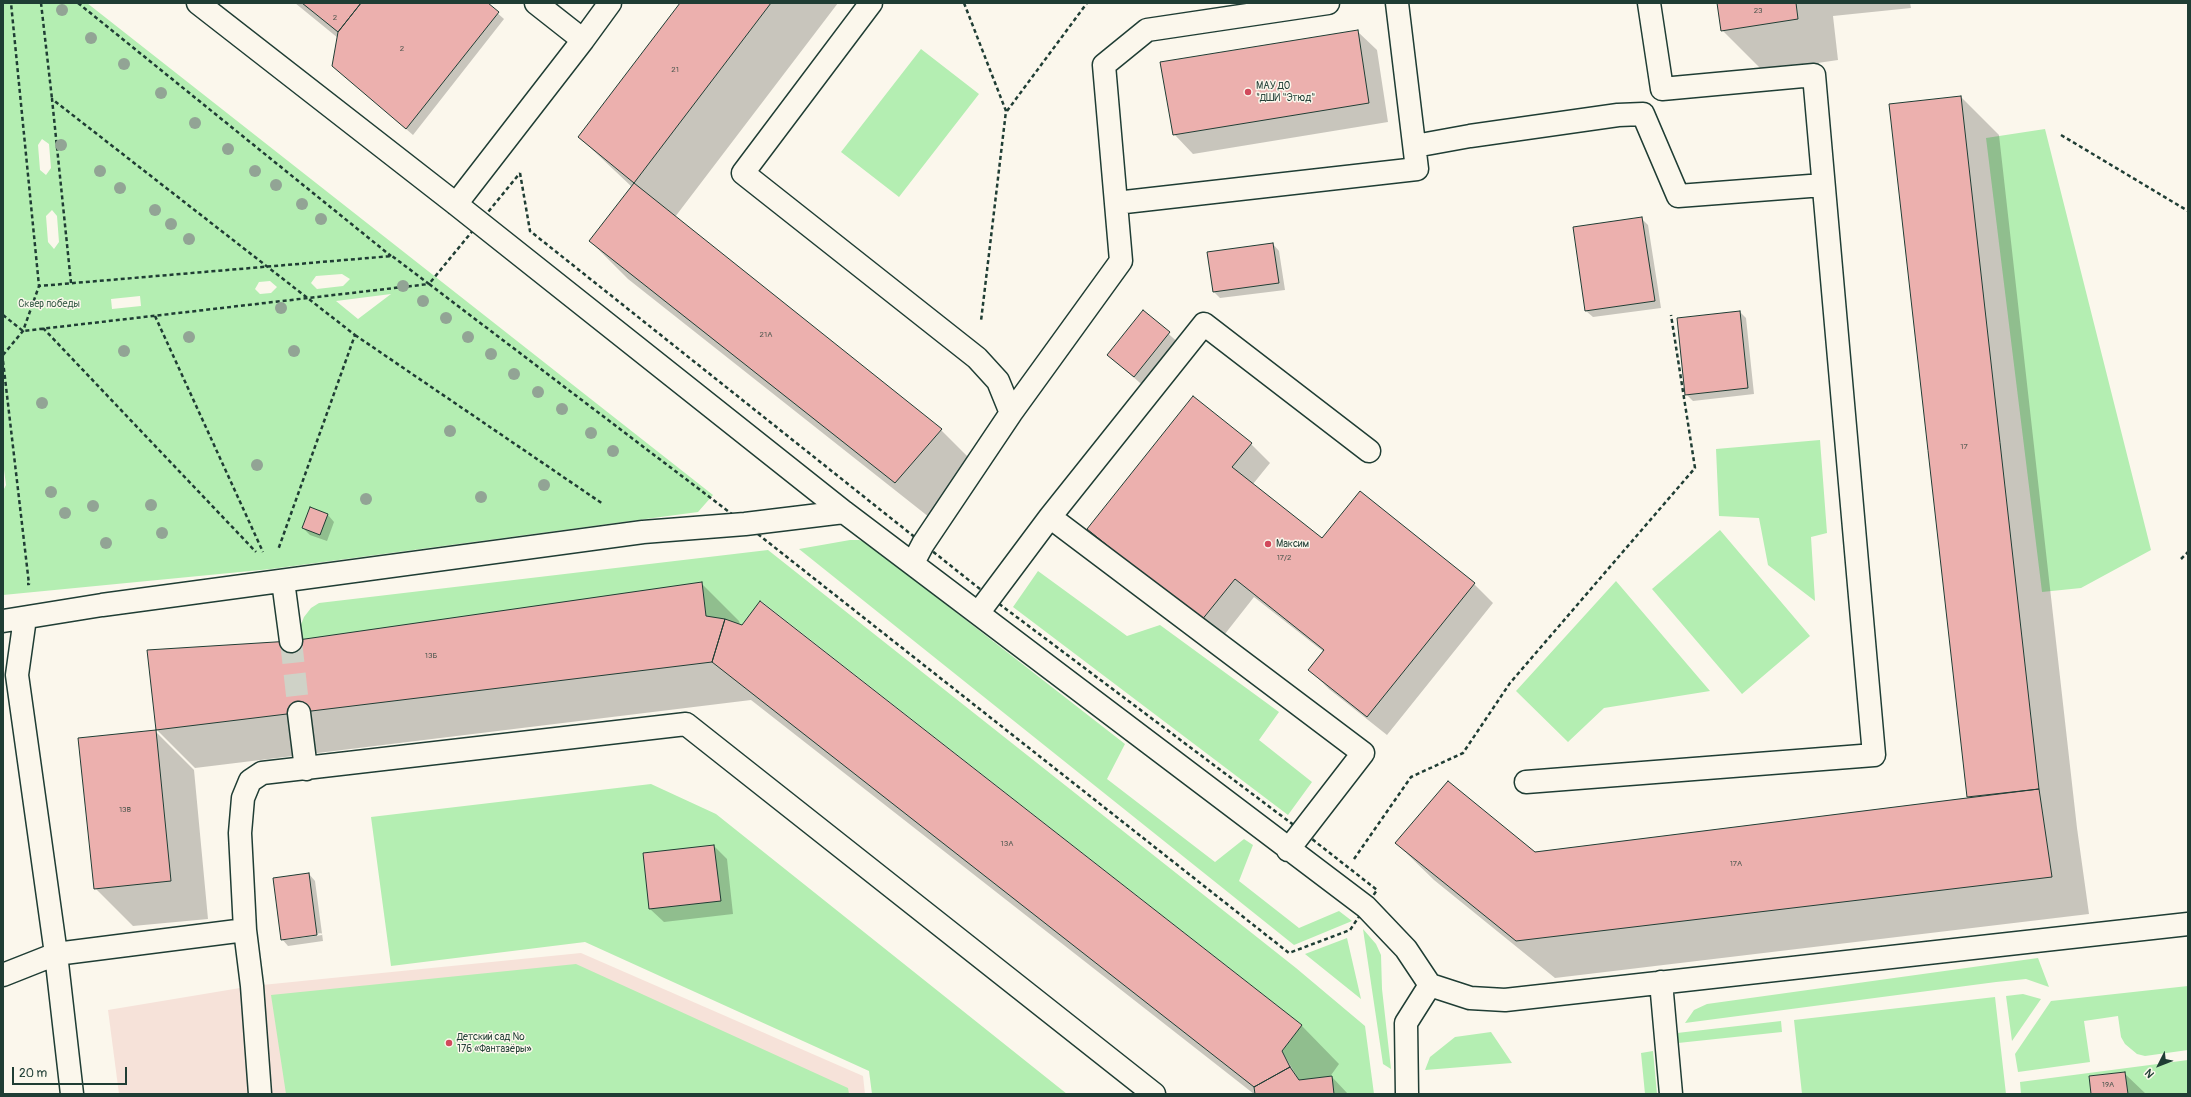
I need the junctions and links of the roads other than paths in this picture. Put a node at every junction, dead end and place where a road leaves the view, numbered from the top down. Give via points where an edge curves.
1 (198, 3) edge
2 (536, 3) edge
3 (610, 3) edge
4 (871, 3) edge
5 (1328, 3) edge
6 (1397, 3) edge
7 (1649, 3) edge
8 (583, 40) junction
9 (1415, 146) junction
10 (1823, 185) junction
11 (456, 204) junction
12 (1116, 204) junction
13 (1011, 414) junction
14 (1368, 451) dead end
15 (844, 512) junction
16 (1050, 518) junction
17 (913, 563) junction
18 (277, 575) junction
19 (979, 612) junction
20 (25, 618) junction
21 (3, 621) edge
22 (291, 641) tunnel mouth
23 (299, 713) tunnel mouth
24 (306, 769) junction
25 (1526, 782) dead end
26 (1288, 850) junction
27 (2188, 924) edge
28 (245, 930) junction
29 (56, 954) junction
30 (3, 975) edge
31 (1661, 982) junction
32 (1430, 984) junction
33 (72, 1094) edge
34 (260, 1094) edge
35 (1154, 1094) edge
36 (1407, 1094) edge
37 (1671, 1094) edge

1 - 11 street
2 - 8 street
3 - 8 street
4 - 13 street via 743,173 977,358 998,381
5 - 12 street via 1146,30 1104,65
6 - 9 street
7 - 10 street via 1662,89 1814,75
8 - 11 street
9 - 10 street via 1486,134 1643,114 1678,196
9 - 12 street via 1417,169
10 - 25 street via 1874,755
11 - 15 street
12 - 13 street via 1121,261
13 - 17 street via 923,544
14 - 16 street via 1204,324
15 - 17 street
15 - 18 street via 745,524 643,532
16 - 19 street
16 - 26 street via 1363,753
17 - 19 street
18 - 20 street
18 - 22 street
19 - 26 street
20 - 21 street
20 - 29 street via 17,675
23 - 24 street
24 - 28 street via 262,773 250,781 243,798 240,833
24 - 35 street via 686,724
26 - 32 street via 1366,907 1406,949
27 - 31 street
28 - 29 street
28 - 34 street
29 - 30 street
29 - 33 street
31 - 32 street via 1505,1000 1470,998
31 - 37 street
32 - 36 street via 1406,1023

